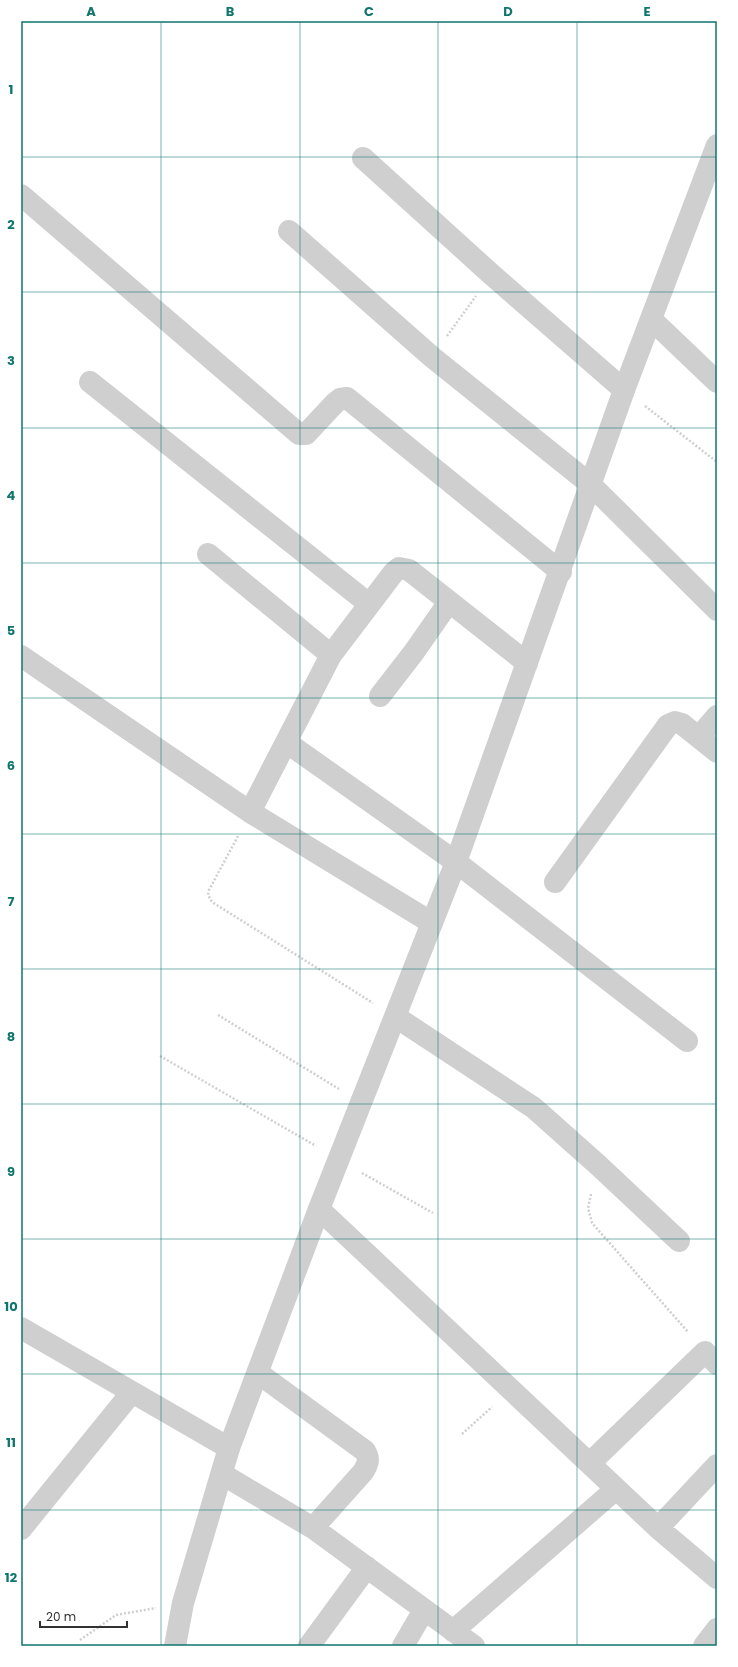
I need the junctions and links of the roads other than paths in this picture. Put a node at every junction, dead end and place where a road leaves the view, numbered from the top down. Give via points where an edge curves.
1 (717, 145) edge
2 (363, 158) dead end
3 (21, 195) edge
4 (289, 231) dead end
5 (652, 320) junction
6 (90, 382) dead end
7 (717, 382) edge
8 (624, 390) junction
9 (590, 484) junction
10 (208, 554) dead end
11 (560, 572) junction
12 (449, 602) junction
13 (369, 604) junction
14 (717, 610) edge
15 (21, 656) edge
16 (331, 656) junction
17 (527, 663) junction
18 (380, 696) dead end
19 (717, 716) edge
20 (699, 737) junction
21 (286, 742) junction
22 (717, 752) edge
23 (250, 812) junction
24 (456, 862) junction
25 (555, 882) dead end
26 (432, 923) junction
27 (396, 1017) junction
28 (688, 1041) dead end
29 (319, 1210) junction
30 (679, 1241) dead end
31 (21, 1328) edge
32 (711, 1358) edge
33 (258, 1373) junction
34 (132, 1392) junction
35 (229, 1448) junction
36 (590, 1463) junction
37 (717, 1465) edge
38 (222, 1474) junction
39 (616, 1488) junction
40 (313, 1528) junction
41 (658, 1528) junction
42 (21, 1529) edge
43 (367, 1568) junction
44 (717, 1578) edge
45 (424, 1610) junction
46 (717, 1629) edge
47 (453, 1631) junction
48 (174, 1646) edge
49 (309, 1646) edge
50 (403, 1646) edge
51 (474, 1646) edge
52 (704, 1646) edge

1 - 5 street
2 - 8 street
3 - 11 street via 299,434 306,434 335,403 346,398
4 - 9 street via 432,357
5 - 7 street
5 - 8 street
6 - 13 street
8 - 9 street
9 - 11 street
9 - 14 street
10 - 16 street
11 - 17 street
12 - 13 street via 409,570 399,568
12 - 17 street
12 - 18 street
13 - 16 street
15 - 23 street
16 - 21 street
17 - 24 street
19 - 20 street
20 - 22 street
20 - 25 street via 682,724 674,722 668,725
21 - 23 street
21 - 24 street
23 - 26 street
24 - 26 street
24 - 28 street
26 - 27 street
27 - 29 street
27 - 30 street via 534,1108
29 - 33 street
29 - 36 street
31 - 34 street
32 - 36 street
33 - 35 street
33 - 40 street via 368,1455 368,1464 363,1472
34 - 35 street
34 - 42 street
35 - 38 street
36 - 39 street
37 - 41 street
38 - 40 street
38 - 48 street via 183,1603
39 - 41 street
39 - 47 street
40 - 43 street
41 - 44 street
43 - 45 street
43 - 49 street
45 - 47 street
45 - 50 street
46 - 52 street
47 - 51 street

